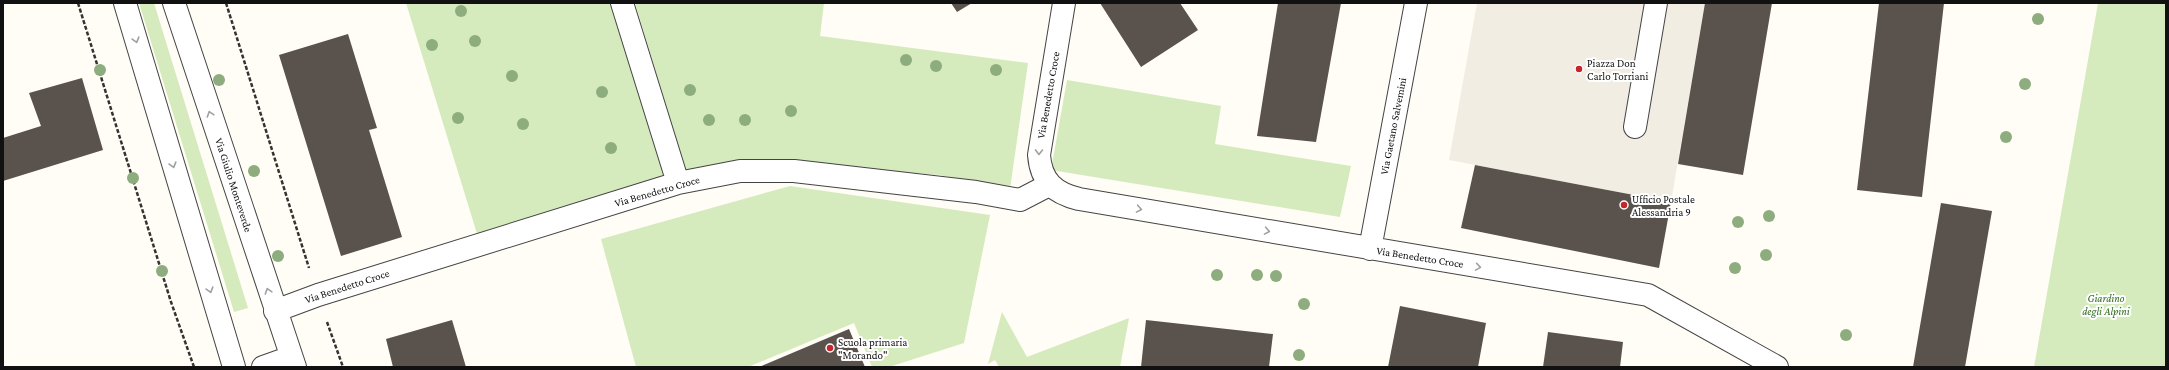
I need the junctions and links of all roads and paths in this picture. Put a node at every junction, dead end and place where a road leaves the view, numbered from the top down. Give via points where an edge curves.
1 (78, 3) edge
2 (125, 3) edge
3 (174, 3) edge
4 (226, 3) edge
5 (622, 3) edge
6 (1064, 3) edge
7 (1416, 3) edge
8 (1656, 3) edge
9 (1635, 127) dead end
10 (678, 183) junction
11 (1049, 185) junction
12 (1370, 249) junction
13 (318, 295) junction
14 (275, 311) junction
15 (293, 362) edge
16 (194, 367) edge
17 (234, 367) edge
18 (263, 367) edge
19 (343, 367) edge
20 (1777, 367) edge

1 - 16 path
2 -> 17 street
14 -> 3 street, Via Giulio Monteverde
4 - 13 path
5 - 10 street
6 -> 11 street, Via Benedetto Croce via 1040,143 1040,162
7 - 12 street, Via Gaetano Salvemini
8 - 9 street
10 - 11 street, Via Benedetto Croce via 740,170 794,171 976,192 1020,200
10 - 13 street, Via Benedetto Croce
11 -> 12 street, Via Benedetto Croce via 1060,193 1079,199
12 -> 20 street, Via Benedetto Croce via 1648,295
13 - 14 street, Via Benedetto Croce
13 - 19 path
14 - 15 street, Via Giulio Monteverde
15 - 18 street

